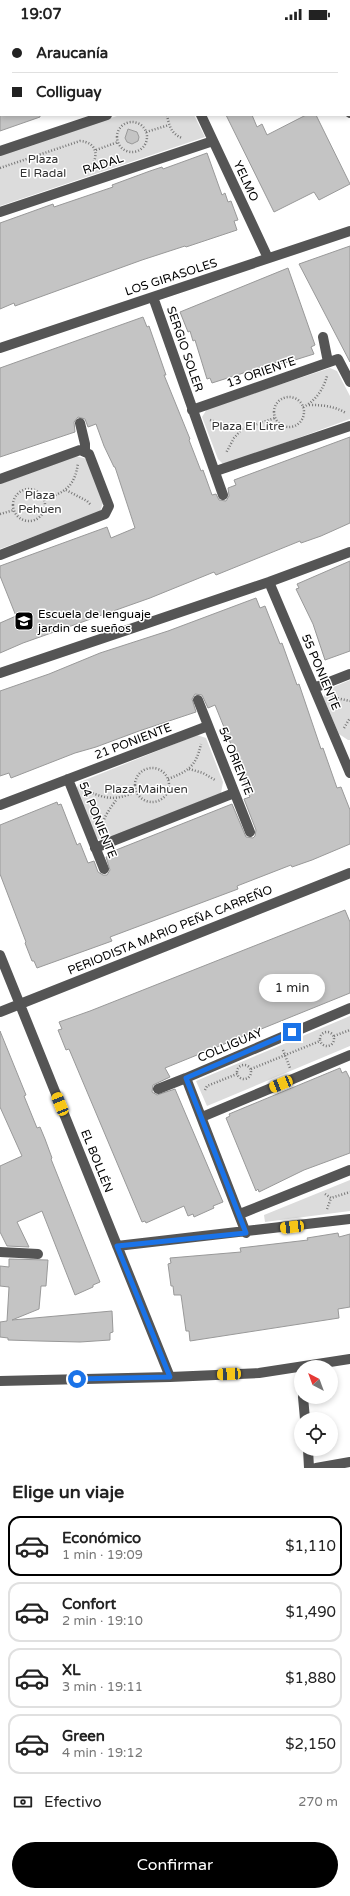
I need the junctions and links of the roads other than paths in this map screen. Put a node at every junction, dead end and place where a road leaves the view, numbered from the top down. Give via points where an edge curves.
1 (104, 116) edge
2 (201, 116) edge
3 (213, 141) junction
4 (0, 151) edge
5 (0, 212) edge
6 (350, 231) edge
7 (268, 258) junction
8 (153, 297) junction
9 (323, 337) dead end
10 (0, 348) edge
11 (328, 362) junction
12 (350, 382) edge
13 (195, 409) junction
14 (80, 423) dead end
15 (350, 426) edge
16 (84, 452) junction
17 (218, 470) junction
18 (0, 479) edge
19 (223, 495) dead end
20 (350, 552) edge
21 (0, 555) edge
22 (269, 582) junction
23 (0, 673) edge
24 (350, 674) edge
25 (314, 688) junction
26 (198, 700) dead end
27 (205, 728) junction
28 (346, 753) edge
29 (350, 773) edge
30 (68, 780) junction
31 (231, 794) junction
32 (0, 805) edge
33 (250, 832) dead end
34 (98, 847) junction
35 (104, 869) dead end
36 (350, 873) edge
37 (0, 955) edge
38 (20, 1004) junction
39 (350, 1008) edge
40 (0, 1012) edge
41 (350, 1055) edge
42 (186, 1078) junction
43 (158, 1089) dead end
44 (202, 1117) junction
45 (350, 1170) edge
46 (240, 1214) junction
47 (350, 1219) edge
48 (246, 1233) junction
49 (117, 1246) junction
50 (0, 1252) edge
51 (38, 1254) dead end
52 (350, 1359) edge
53 (338, 1362) edge
54 (294, 1371) edge
55 (170, 1377) junction
56 (0, 1381) edge
57 (308, 1456) edge
58 (350, 1462) edge
59 (309, 1468) edge
60 (316, 1468) edge

1 - 4 street
2 - 3 street, YELMO
3 - 5 street, RADAL
3 - 7 street, YELMO
6 - 7 street, LOS GIRASOLES
7 - 8 street, LOS GIRASOLES
8 - 10 street, LOS GIRASOLES
8 - 13 street, SERGIO SOLER
9 - 11 street
11 - 12 street, 13 ORIENTE via 338,359
11 - 13 street, 13 ORIENTE
13 - 17 street, SERGIO SOLER
14 - 16 street via 85,444
15 - 17 street
16 - 18 street
16 - 21 street via 109,506 105,514
17 - 19 street, SERGIO SOLER
20 - 22 street
22 - 23 street
22 - 25 street, 55 PONIENTE
24 - 25 street
25 - 28 street, 55 PONIENTE
26 - 27 street, 54 ORIENTE
27 - 30 street, 21 PONIENTE
27 - 31 street, 54 ORIENTE
28 - 29 street, 55 PONIENTE
30 - 32 street, 21 PONIENTE
30 - 34 street, 54 PONIENTE
31 - 33 street, 54 ORIENTE
31 - 34 street
34 - 35 street, 54 PONIENTE
36 - 38 street, PERIODISTA MARIO PEÑA CARREÑO
37 - 38 street, EL BOLLÉN
38 - 40 street, PERIODISTA MARIO PEÑA CARREÑO
38 - 49 street, EL BOLLÉN
39 - 42 street, COLLIGUAY
41 - 44 street
42 - 43 street, COLLIGUAY
42 - 44 street
44 - 46 street
45 - 46 street
46 - 48 street
47 - 48 street
48 - 49 street
49 - 55 street, EL BOLLÉN
50 - 51 street
52 - 53 street
54 - 55 street
55 - 56 street
57 - 59 street
58 - 60 street

